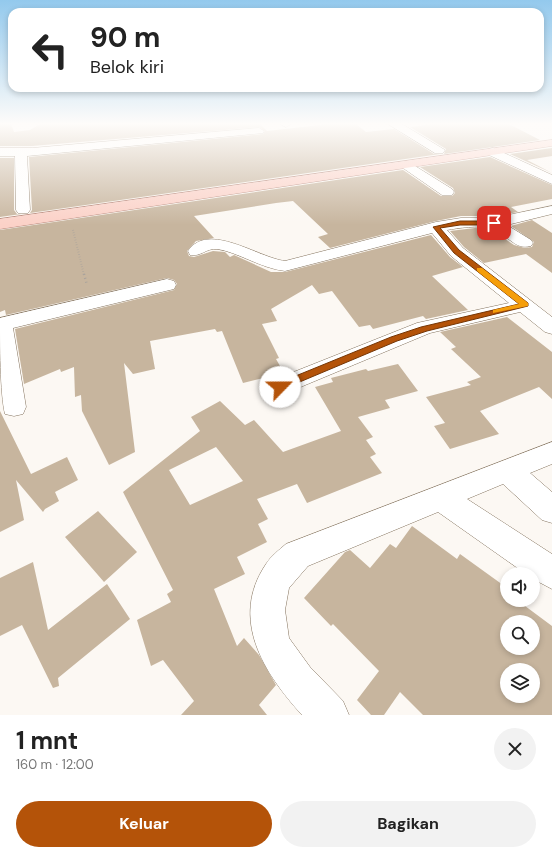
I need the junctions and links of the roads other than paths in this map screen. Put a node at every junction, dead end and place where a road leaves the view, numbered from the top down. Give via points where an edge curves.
1 (21, 157) edge
2 (397, 157) edge
3 (457, 157) edge
4 (504, 157) edge
5 (407, 165) junction
6 (285, 177) junction
7 (552, 180) edge
8 (447, 192) dead end
9 (23, 210) junction
10 (552, 210) edge
11 (0, 213) edge
12 (494, 223) junction
13 (0, 224) edge
14 (436, 227) junction
15 (525, 243) dead end
16 (196, 251) dead end
17 (167, 285) dead end
18 (538, 309) edge
19 (1, 325) edge
20 (552, 327) edge
21 (280, 387) dead end
22 (14, 407) dead end
23 (552, 453) edge
24 (508, 470) junction
25 (440, 497) junction
26 (552, 510) edge
27 (552, 573) edge
28 (329, 715) edge

1 - 9 street
2 - 6 main road
3 - 5 main road
4 - 7 street
5 - 6 main road
5 - 8 street
6 - 9 main road
6 - 13 main road
9 - 11 main road
10 - 12 street
12 - 14 street via 460,223
12 - 15 street
14 - 16 street via 285,266 272,265 219,244 206,245
14 - 18 street via 457,252
17 - 19 street
18 - 20 street
18 - 21 street via 424,328
19 - 22 street
23 - 24 street
24 - 25 street
24 - 26 street
25 - 27 street
25 - 28 street via 297,555 278,575 269,598 267,623 273,647 284,666

